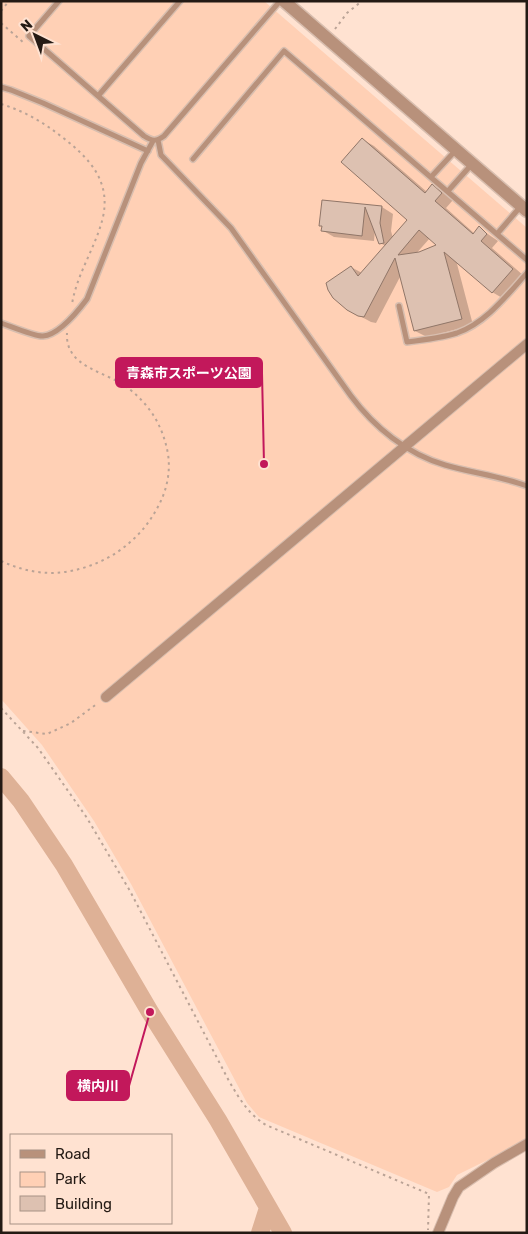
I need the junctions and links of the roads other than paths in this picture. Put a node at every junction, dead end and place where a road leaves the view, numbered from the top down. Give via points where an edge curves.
1 (60, 1) edge
2 (180, 1) edge
3 (282, 1) edge
4 (1, 87) edge
5 (98, 96) junction
6 (156, 141) junction
7 (456, 150) junction
8 (148, 151) junction
9 (193, 159) dead end
10 (472, 163) junction
11 (431, 177) junction
12 (448, 191) junction
13 (524, 208) edge
14 (497, 234) junction
15 (527, 260) edge
16 (527, 273) edge
17 (399, 306) dead end
18 (1, 323) edge
19 (527, 344) edge
20 (405, 446) junction
21 (527, 486) edge
22 (106, 697) road end
23 (527, 1144) edge
24 (438, 1233) edge

1 - 5 lane via 29,36
2 - 5 lane
3 - 6 lane
3 - 7 street
4 - 8 lane
5 - 6 lane via 144,136
6 - 8 lane
6 - 20 lane via 161,155 231,228 361,409
7 - 10 street
7 - 11 lane
8 - 18 lane via 87,299 57,331 42,336
9 - 11 lane via 284,51
10 - 12 lane
10 - 13 street
11 - 12 lane
12 - 14 lane
13 - 14 lane
14 - 15 lane
16 - 17 lane via 497,306 449,335 407,342
19 - 20 street
20 - 21 lane via 444,465
20 - 22 street
23 - 24 street via 459,1187

